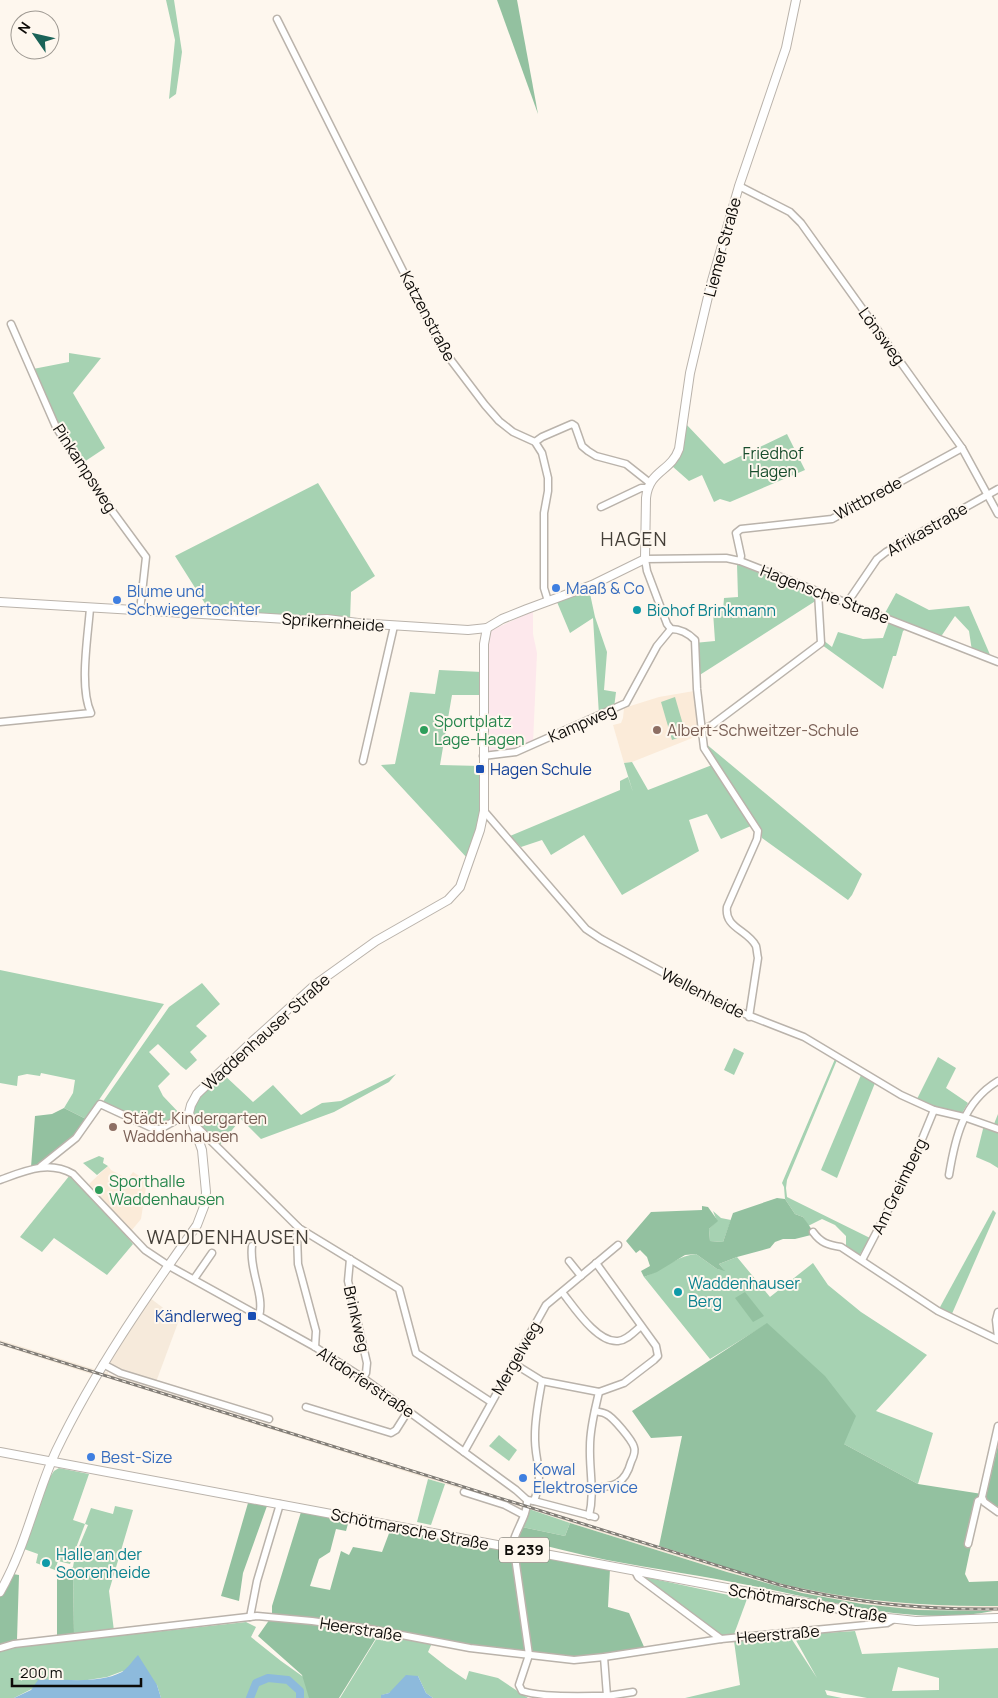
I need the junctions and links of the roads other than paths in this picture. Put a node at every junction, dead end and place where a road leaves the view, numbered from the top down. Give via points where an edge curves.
1 (796, 0) edge
2 (277, 19) dead end
3 (739, 186) junction
4 (11, 324) dead end
5 (535, 442) junction
6 (962, 448) junction
7 (648, 485) junction
8 (998, 489) edge
9 (987, 495) junction
10 (601, 507) dead end
11 (998, 514) edge
12 (645, 560) junction
13 (740, 561) junction
14 (818, 592) junction
15 (548, 601) junction
16 (0, 602) edge
17 (847, 603) junction
18 (90, 608) junction
19 (140, 611) junction
20 (394, 626) junction
21 (487, 628) junction
22 (671, 630) junction
23 (998, 662) edge
24 (0, 722) edge
25 (702, 729) junction
26 (483, 756) junction
27 (363, 761) dead end
28 (484, 811) junction
29 (749, 1017) junction
30 (998, 1081) edge
31 (934, 1110) junction
32 (189, 1113) junction
33 (964, 1117) junction
34 (192, 1123) junction
35 (998, 1129) edge
36 (41, 1166) junction
37 (949, 1175) dead end
38 (0, 1180) edge
39 (299, 1228) junction
40 (813, 1232) dead end
41 (618, 1245) dead end
42 (252, 1246) dead end
43 (212, 1253) dead end
44 (350, 1259) junction
45 (862, 1260) junction
46 (569, 1261) dead end
47 (596, 1263) junction
48 (169, 1266) junction
49 (581, 1276) junction
50 (194, 1279) junction
51 (562, 1292) junction
52 (998, 1312) edge
53 (259, 1316) junction
54 (641, 1326) junction
55 (998, 1339) edge
56 (315, 1347) junction
57 (513, 1363) junction
58 (103, 1364) junction
59 (363, 1378) junction
60 (542, 1381) junction
61 (599, 1392) junction
62 (491, 1402) junction
63 (306, 1407) dead end
64 (408, 1411) junction
65 (595, 1411) junction
66 (269, 1419) dead end
67 (998, 1426) edge
68 (0, 1452) edge
69 (464, 1452) junction
70 (52, 1462) junction
71 (593, 1488) junction
72 (464, 1492) dead end
73 (982, 1499) junction
74 (530, 1500) junction
75 (280, 1504) junction
76 (998, 1512) edge
77 (524, 1515) junction
78 (968, 1544) dead end
79 (514, 1548) junction
80 (635, 1571) junction
81 (0, 1592) edge
82 (250, 1617) junction
83 (998, 1618) edge
84 (894, 1619) junction
85 (721, 1639) junction
86 (0, 1648) edge
87 (529, 1654) junction
88 (604, 1657) junction
89 (633, 1692) dead end
90 (607, 1696) junction

1 - 3 main road, Liemer Straße via 778,75
2 - 5 street, Katzenstraße via 441,348 499,422
3 - 6 street, Lönsweg via 790,212 801,223
3 - 7 main road, Liemer Straße via 700,330 679,449 674,460
4 - 19 street, Pinkampsweg via 56,427 146,557
5 - 7 street via 572,424 582,446 588,451 626,464
5 - 15 street via 544,459 548,478 544,513 544,588
6 - 9 street, Lönsweg
6 - 13 street, Wittbrede via 832,519 741,528 736,533
7 - 10 street, Liemer Straße
7 - 12 main road
8 - 9 street, Afrikastraße
9 - 11 street, Lönsweg
9 - 17 street, Afrikastraße via 886,552 877,559
12 - 13 street, Hagensche Straße via 726,558
12 - 15 main road
12 - 22 street
13 - 14 street, Hagensche Straße
14 - 17 street, Hagensche Straße
14 - 25 street via 822,643 712,726
15 - 21 main road
16 - 18 main road, Sprikernheide
17 - 23 street, Hagensche Straße
18 - 19 main road, Sprikernheide
18 - 24 street via 84,683 91,713
19 - 20 main road, Sprikernheide via 327,619
20 - 21 main road, Sprikernheide
20 - 27 street
21 - 26 main road, Waddenhauser Straße
22 - 25 street via 677,629 695,640
22 - 26 street, Kampweg via 656,646 626,703 516,752
25 - 29 street via 704,748 758,831 726,914 729,921 753,942 757,952
26 - 28 main road, Waddenhauser Straße
28 - 29 street, Wellenheide via 586,929
28 - 32 main road, Waddenhauser Straße via 460,887 448,900 376,941 316,984 197,1094
29 - 31 street, Wellenheide via 804,1038 901,1095
30 - 33 street via 978,1097
31 - 33 street, Wellenheide
31 - 45 street, Am Greimberg via 911,1166
32 - 34 main road
32 - 36 street via 154,1129 100,1104 76,1138
33 - 35 street, Wellenheide
33 - 37 street
34 - 39 street
34 - 48 main road via 202,1150 206,1192 197,1224
36 - 38 street, Altdorferstraße
36 - 48 street, Altdorferstraße via 73,1174 145,1250
39 - 44 street
39 - 56 street via 298,1264 316,1332
40 - 45 street via 827,1245 841,1247
41 - 47 street, Mergelweg
42 - 53 street via 254,1278 262,1307
43 - 50 street
44 - 59 street, Brinkweg via 348,1282 367,1363
44 - 62 street via 399,1289 416,1353
45 - 55 street via 938,1311
46 - 49 street
47 - 49 street, Mergelweg
47 - 54 street
48 - 50 street, Altdorferstraße
48 - 58 main road
49 - 51 street, Mergelweg
50 - 53 street, Altdorferstraße
51 - 54 street via 594,1331 610,1340 627,1338
51 - 57 street, Mergelweg via 546,1305
52 - 55 street
53 - 56 street, Altdorferstraße
54 - 61 street via 656,1346 658,1356 624,1383
56 - 59 street, Altdorferstraße
57 - 60 street
57 - 62 street, Mergelweg
58 - 66 street via 120,1373
58 - 70 main road
59 - 64 street, Altdorferstraße
60 - 61 street
60 - 74 street via 534,1435 540,1475
61 - 65 street
62 - 69 street, Mergelweg
63 - 64 street via 392,1433
64 - 69 street, Altdorferstraße
65 - 71 street via 590,1448
65 - 71 street via 612,1418 635,1451 629,1470 620,1481 614,1486
67 - 73 street
68 - 70 main road, Schötmarsche Straße / B 239
69 - 74 street, Altdorferstraße
70 - 75 main road, Schötmarsche Straße / B 239
70 - 81 main road via 18,1557
71 - 74 street, Altdorferstraße via 592,1516
72 - 77 street via 505,1505
73 - 76 street
73 - 78 street via 978,1501
74 - 77 street
75 - 79 main road, Schötmarsche Straße / B 239
75 - 82 street
77 - 79 street via 514,1537
79 - 80 main road, Schötmarsche Straße / B 239
79 - 87 street
80 - 84 main road, Schötmarsche Straße / B 239
80 - 85 street, Heerstraße via 638,1577
82 - 86 street, Heerstraße
82 - 87 street, Heerstraße via 312,1621 470,1648
83 - 84 main road, Schötmarsche Straße / B 239
84 - 85 street, Heerstraße via 887,1623
85 - 88 street, Heerstraße
87 - 88 street, Heerstraße via 574,1660
87 - 90 street via 519,1685 522,1690 566,1696
88 - 90 street
89 - 90 street

